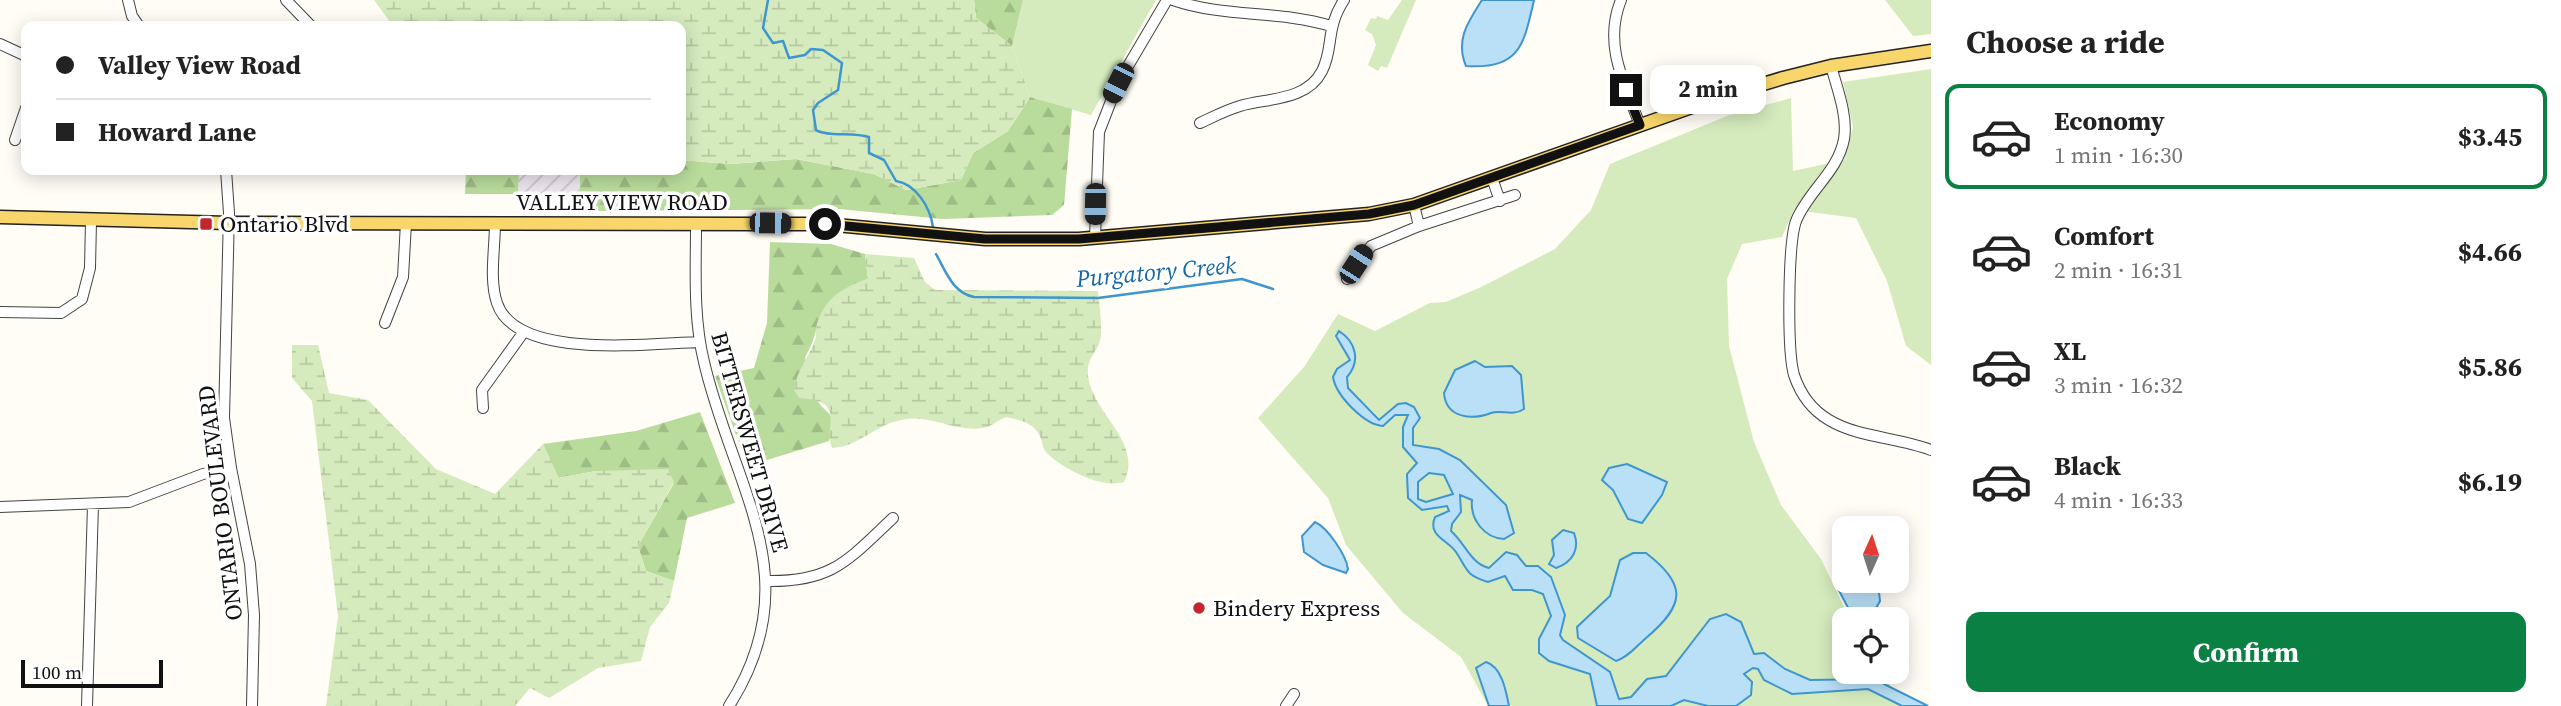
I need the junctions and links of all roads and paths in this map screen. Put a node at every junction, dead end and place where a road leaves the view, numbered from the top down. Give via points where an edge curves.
1 (128, 0) edge
2 (286, 0) edge
3 (1167, 0) edge
4 (1173, 0) edge
5 (1344, 0) edge
6 (1621, 0) edge
7 (137, 21) edge
8 (306, 21) edge
9 (1331, 26) junction
10 (0, 44) edge
11 (1931, 51) edge
12 (21, 54) edge
13 (1831, 66) junction
14 (21, 123) edge
15 (1200, 123) dead end
16 (1640, 125) junction
17 (15, 140) dead end
18 (226, 175) edge
19 (1492, 178) junction
20 (1515, 195) dead end
21 (1500, 201) junction
22 (1414, 205) junction
23 (0, 217) edge
24 (91, 221) junction
25 (229, 223) junction
26 (406, 223) junction
27 (495, 223) junction
28 (696, 224) junction
29 (1419, 226) junction
30 (1095, 238) junction
31 (1347, 279) dead end
32 (0, 312) edge
33 (385, 323) dead end
34 (523, 333) junction
35 (700, 342) junction
36 (483, 408) dead end
37 (1931, 450) edge
38 (231, 468) junction
39 (93, 505) junction
40 (0, 507) edge
41 (893, 517) dead end
42 (767, 581) junction
43 (1294, 694) dead end
44 (87, 706) edge
45 (252, 706) edge
46 (729, 706) edge
47 (1286, 706) edge

1 - 7 street
2 - 8 street
3 - 30 street via 1118,83 1101,124
4 - 9 street via 1209,11 1300,18
5 - 9 street
6 - 16 street via 1613,28 1614,49
9 - 15 street via 1320,75 1302,91 1240,106
10 - 12 street
11 - 13 main road, VALLEY VIEW ROAD
13 - 16 main road, VALLEY VIEW ROAD
13 - 37 street via 1845,132 1837,160 1803,208 1794,230 1793,372 1807,400 1828,420
14 - 17 street
16 - 19 main road, VALLEY VIEW ROAD
18 - 25 street, ONTARIO BOULEVARD
19 - 21 street
19 - 22 main road, VALLEY VIEW ROAD
20 - 21 street
21 - 29 street
22 - 29 street
22 - 30 main road, VALLEY VIEW ROAD via 1369,214
23 - 24 main road, VALLEY VIEW ROAD
24 - 25 main road, VALLEY VIEW ROAD
24 - 32 street via 90,268 82,299 61,313
25 - 26 main road, VALLEY VIEW ROAD
25 - 38 street, ONTARIO BOULEVARD via 224,382
26 - 27 main road, VALLEY VIEW ROAD
26 - 33 street via 403,277
27 - 28 main road, VALLEY VIEW ROAD
27 - 34 street via 496,302 510,324
28 - 30 main road, VALLEY VIEW ROAD via 825,224 985,239
28 - 35 street, BITTERSWEET DRIVE
29 - 31 street via 1371,246
34 - 35 street via 574,343
34 - 36 street via 482,390
35 - 42 street, BITTERSWEET DRIVE via 762,544
38 - 39 street via 129,502
38 - 45 street, ONTARIO BOULEVARD via 250,564
39 - 40 street
39 - 44 street
41 - 42 street via 852,556 826,573 796,581
42 - 46 street, BITTERSWEET DRIVE via 762,632 742,687
43 - 47 street

